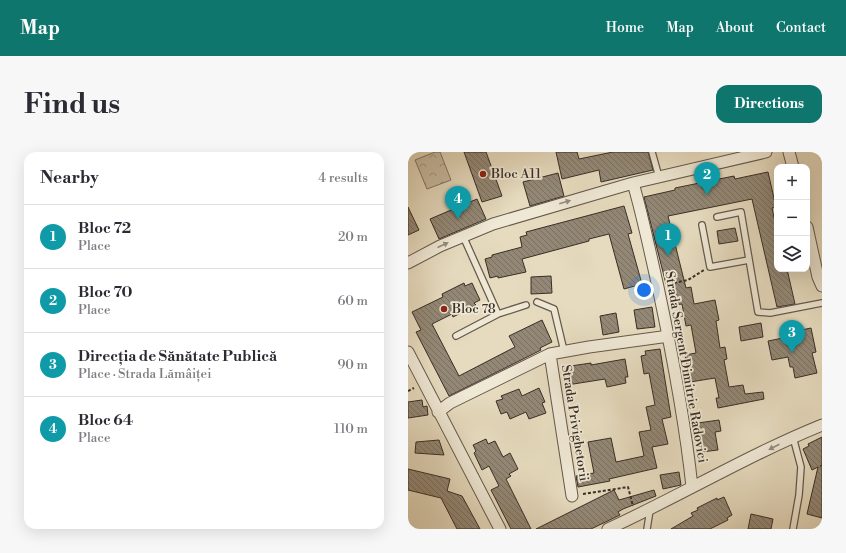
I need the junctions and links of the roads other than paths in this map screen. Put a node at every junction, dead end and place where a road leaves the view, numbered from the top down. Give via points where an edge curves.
1 (652, 152) edge
2 (766, 152) edge
3 (789, 152) edge
4 (792, 164) edge
5 (659, 177) junction
6 (633, 183) junction
7 (717, 216) dead end
8 (702, 225) dead end
9 (463, 236) junction
10 (809, 236) edge
11 (749, 260) junction
12 (408, 263) edge
13 (822, 286) edge
14 (536, 302) dead end
15 (822, 303) edge
16 (526, 305) dead end
17 (498, 314) junction
18 (456, 336) dead end
19 (669, 336) junction
20 (564, 351) junction
21 (408, 352) edge
22 (550, 354) junction
23 (438, 412) junction
24 (822, 425) edge
25 (792, 437) junction
26 (692, 487) junction
27 (572, 496) road end
28 (650, 510) junction
29 (500, 529) edge
30 (608, 529) edge
31 (647, 529) edge
32 (793, 529) edge

1 - 5 lane
2 - 5 street
3 - 4 street
5 - 6 street
9 -> 6 street via 499,222
6 - 19 street, Strada Sergent Dimitrie Radovici via 641,208
7 - 11 lane via 741,212
8 - 11 lane via 710,267
12 -> 9 street
9 - 17 lane
10 - 13 street
11 - 15 lane via 758,312 770,313
14 - 20 lane via 554,309
16 - 17 lane
17 - 18 lane
19 - 20 street, Strada Privighetorii
19 - 26 street, Strada Sergent Dimitrie Radovici
20 - 22 street, Strada Privighetorii
21 - 23 street
22 - 23 street, Strada Privighetorii
22 - 27 street, Strada Privighetorii
23 - 29 street
24 - 25 street
25 -> 26 street
25 - 32 lane via 801,467
26 - 28 street
28 - 30 street
28 - 31 lane

